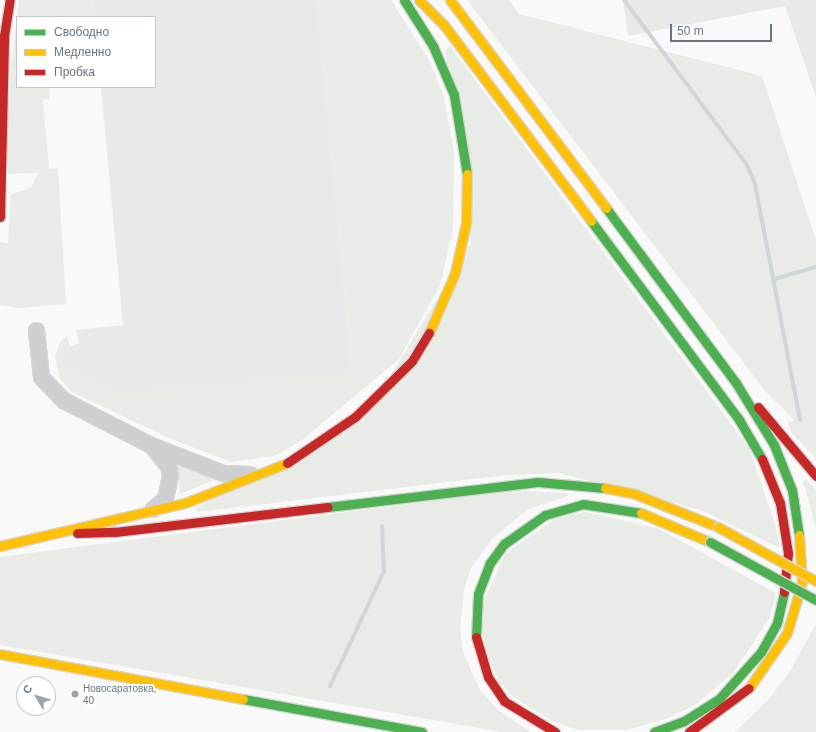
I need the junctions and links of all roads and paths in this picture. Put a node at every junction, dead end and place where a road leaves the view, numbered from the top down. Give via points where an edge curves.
1 (10, 0) edge
2 (404, 0) edge
3 (419, 0) edge
4 (439, 0) edge
5 (450, 0) edge
6 (472, 30) junction
7 (0, 217) edge
8 (36, 330) dead end
9 (736, 383) junction
10 (151, 445) junction
11 (265, 473) junction
12 (816, 476) edge
13 (147, 513) junction
14 (67, 533) junction
15 (0, 546) edge
16 (816, 581) edge
17 (816, 600) edge
18 (0, 654) edge
19 (422, 732) edge
20 (555, 732) edge
21 (654, 732) edge
22 (689, 732) edge

1 - 7 main road via 4,36
2 - 11 main road via 442,63 459,110 468,183 459,258 432,329 399,376 322,441 292,461
3 - 21 main road via 444,25 738,418 758,449 780,503 788,553 787,577 782,609 767,642 751,667 719,699 684,721
4 - 6 main road
5 - 6 main road
6 - 9 main road
8 - 10 street via 41,377 50,389 63,400
9 - 12 main road
9 - 22 main road via 774,445 792,490 802,537 802,582 787,633 758,678 721,714
10 - 11 street via 223,473
10 - 13 street via 168,466 170,475 165,499
11 - 13 main road via 185,503
13 - 14 main road
14 - 15 main road
14 - 16 main road, bridge via 114,532 538,482 584,484 635,494 718,527
17 - 20 main road, bridge via 710,542 640,513 583,504 545,514 504,544 490,563 478,594 474,627 478,653 488,677 504,701 529,720
18 - 19 main road

